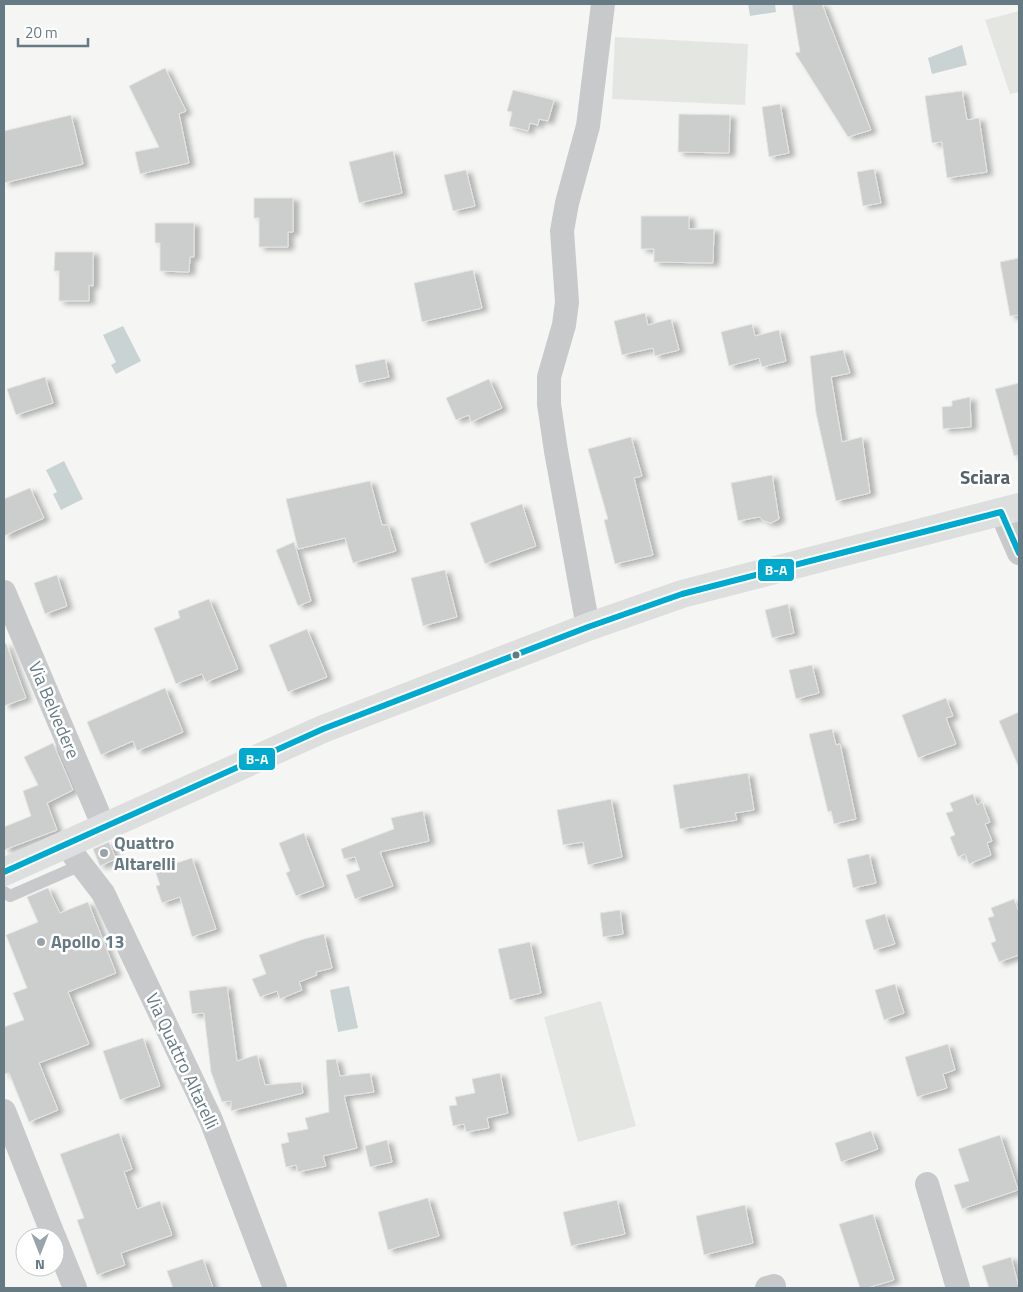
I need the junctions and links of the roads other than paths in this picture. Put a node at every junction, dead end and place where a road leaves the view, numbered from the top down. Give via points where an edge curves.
1 (603, 4) edge
2 (1010, 510) edge
3 (1019, 553) edge
4 (4, 592) edge
5 (588, 627) junction
6 (104, 826) junction
7 (74, 855) junction
8 (4, 872) edge
9 (4, 892) edge
10 (4, 1111) edge
11 (927, 1184) dead end
12 (51, 1227) edge
13 (65, 1263) edge
14 (75, 1288) edge
15 (275, 1288) edge
16 (958, 1288) edge

1 - 5 street via 588,126 562,231 567,302 549,377 549,404 556,451
2 - 3 street
2 - 5 main road via 682,594
4 - 6 street, Via Belvedere
5 - 6 main road via 324,729
6 - 7 main road
7 - 8 main road
7 - 9 lane via 10,896
7 - 15 street, Via Quattro Altarelli via 103,893 211,1120
10 - 12 street
11 - 16 street
13 - 14 street

